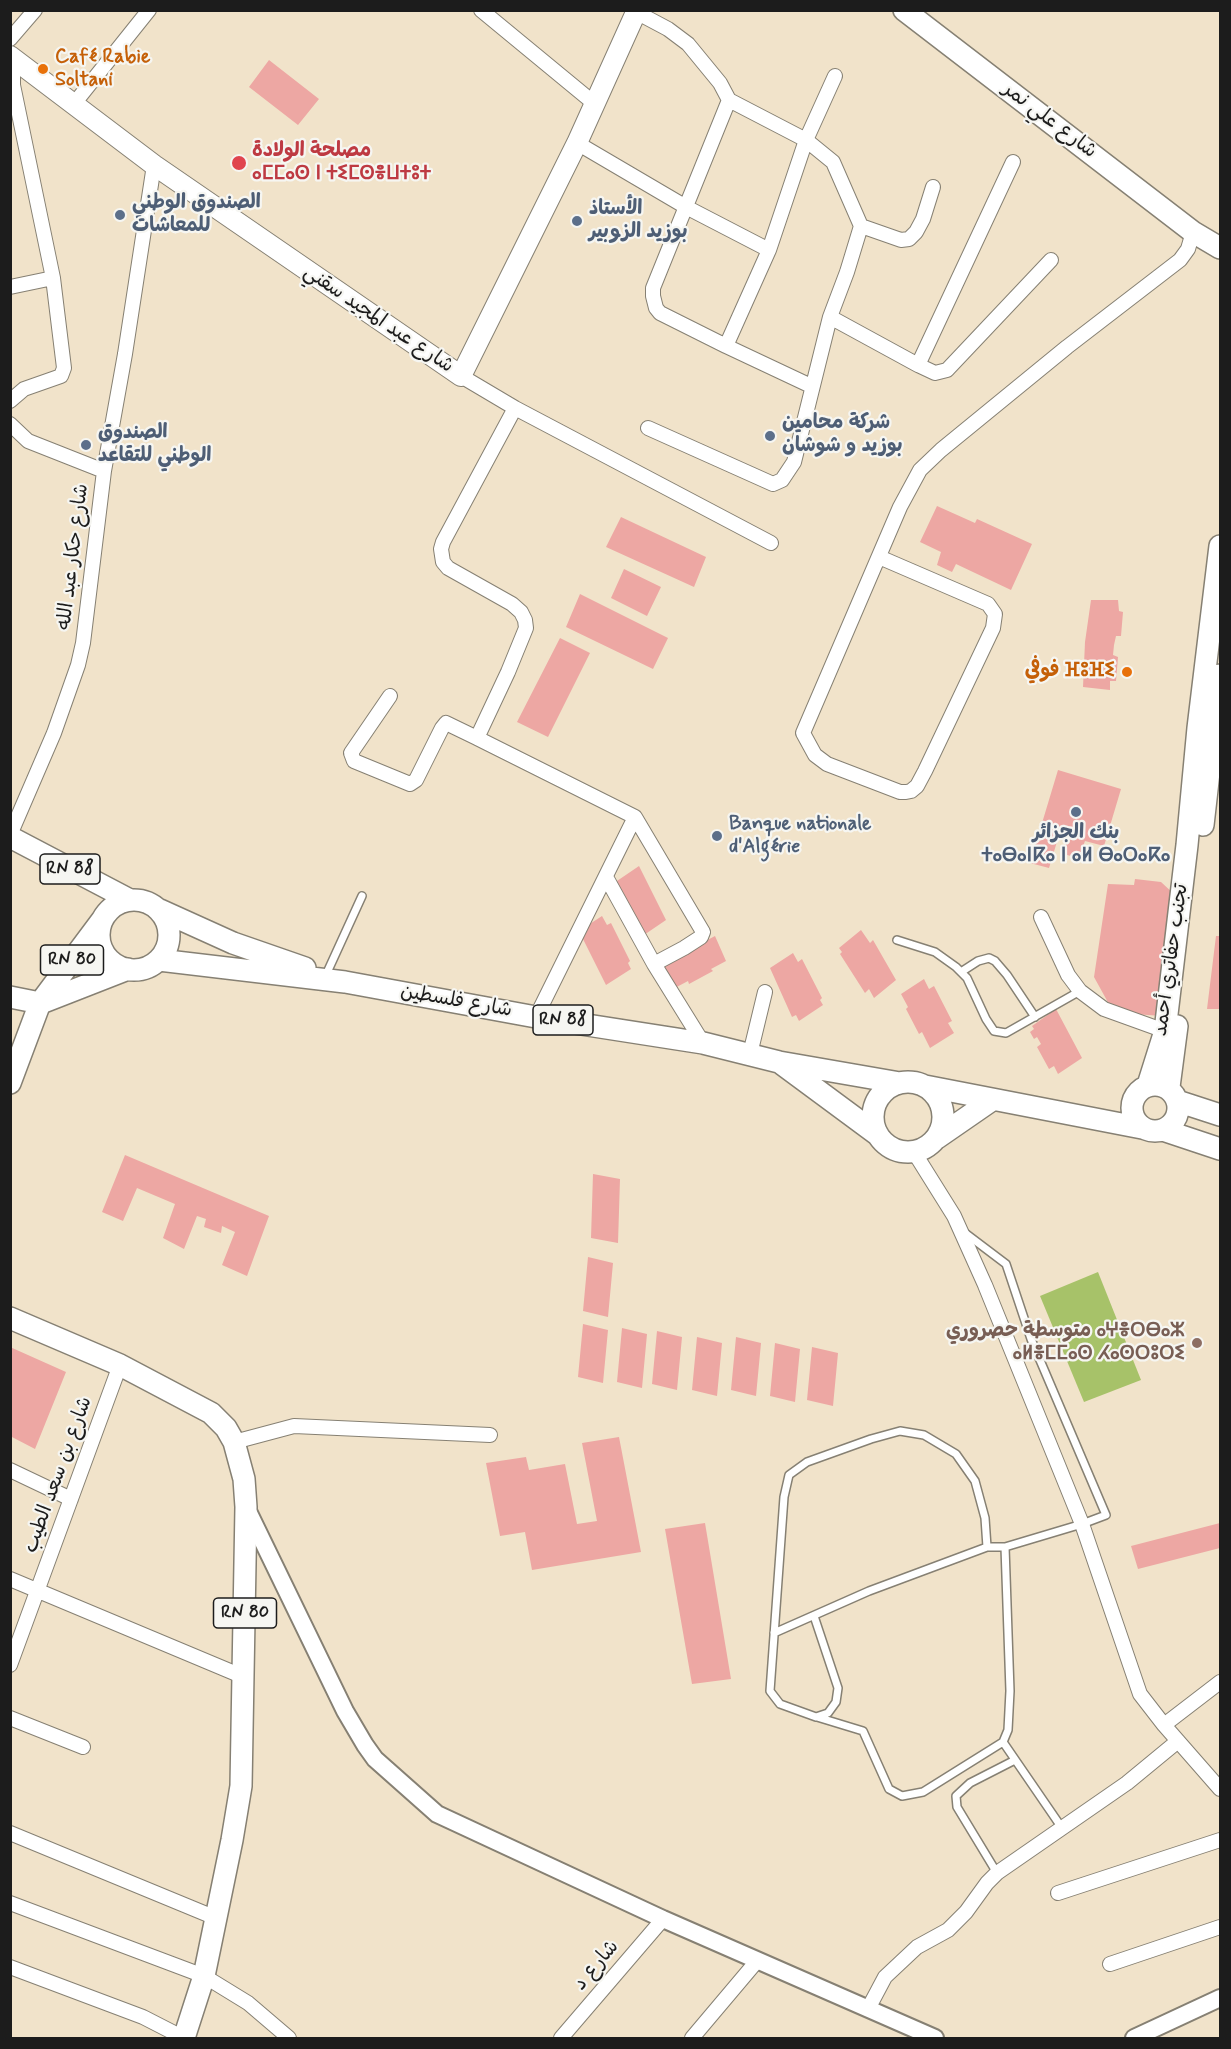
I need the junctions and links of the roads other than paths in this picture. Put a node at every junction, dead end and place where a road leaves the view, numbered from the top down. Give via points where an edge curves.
1 (35, 10) edge
2 (149, 10) edge
3 (482, 10) edge
4 (904, 10) edge
5 (637, 11) edge
6 (10, 39) edge
7 (10, 56) edge
8 (10, 68) edge
9 (836, 76) dead end
10 (729, 100) junction
11 (14, 103) edge
12 (596, 104) junction
13 (73, 105) junction
14 (806, 140) junction
15 (577, 143) junction
16 (1013, 162) dead end
17 (154, 165) junction
18 (933, 187) dead end
19 (686, 207) junction
20 (861, 226) junction
21 (1193, 232) junction
22 (1221, 248) edge
23 (769, 250) junction
24 (1051, 260) dead end
25 (1221, 264) edge
26 (53, 278) junction
27 (10, 287) edge
28 (830, 317) junction
29 (726, 346) junction
30 (918, 365) junction
31 (461, 376) junction
32 (812, 386) junction
33 (10, 401) edge
34 (516, 408) junction
35 (10, 424) edge
36 (648, 428) dead end
37 (104, 471) junction
38 (771, 543) dead end
39 (1221, 546) edge
40 (879, 557) junction
41 (1221, 675) edge
42 (390, 696) dead end
43 (477, 738) junction
44 (635, 817) junction
45 (10, 836) edge
46 (606, 877) junction
47 (362, 896) dead end
48 (130, 900) junction
49 (160, 910) junction
50 (103, 917) junction
51 (1041, 917) dead end
52 (897, 940) dead end
53 (159, 960) junction
54 (654, 964) junction
55 (128, 969) junction
56 (961, 972) junction
57 (332, 979) junction
58 (1080, 991) junction
59 (765, 992) dead end
60 (10, 997) edge
61 (40, 1003) junction
62 (536, 1017) junction
63 (1035, 1017) junction
64 (1165, 1031) junction
65 (704, 1043) junction
66 (750, 1054) junction
67 (779, 1062) junction
68 (10, 1083) edge
69 (900, 1083) junction
70 (925, 1086) junction
71 (1165, 1091) junction
72 (992, 1100) junction
73 (1131, 1107) junction
74 (1069, 1113) junction
75 (1221, 1115) edge
76 (1142, 1128) junction
77 (1163, 1130) junction
78 (878, 1135) junction
79 (937, 1138) junction
80 (1221, 1149) edge
81 (914, 1152) junction
82 (960, 1229) junction
83 (10, 1318) edge
84 (120, 1365) junction
85 (490, 1435) dead end
86 (234, 1442) junction
87 (10, 1470) edge
88 (71, 1499) junction
89 (246, 1507) junction
90 (1082, 1524) junction
91 (987, 1547) junction
92 (1005, 1547) junction
93 (10, 1579) edge
94 (38, 1590) junction
95 (814, 1616) junction
96 (774, 1633) junction
97 (10, 1665) edge
98 (244, 1677) junction
99 (1221, 1682) edge
100 (816, 1717) junction
101 (10, 1719) edge
102 (1164, 1725) junction
103 (1178, 1741) junction
104 (1003, 1742) junction
105 (83, 1748) dead end
106 (1015, 1760) junction
107 (1221, 1789) edge
108 (1062, 1828) junction
109 (10, 1833) edge
110 (1221, 1840) edge
111 (997, 1873) junction
112 (1058, 1893) dead end
113 (10, 1903) edge
114 (216, 1918) junction
115 (663, 1919) junction
116 (1221, 1927) edge
117 (758, 1961) junction
118 (1110, 1964) dead end
119 (10, 1967) edge
120 (204, 1976) junction
121 (1221, 1998) edge
122 (868, 2009) junction
123 (184, 2038) edge
124 (289, 2038) edge
125 (561, 2038) edge
126 (692, 2038) edge
127 (936, 2038) edge
128 (1134, 2038) edge

1 - 6 street
2 - 13 street
3 - 12 street
4 - 21 main road, شارع علي نمر
5 - 10 street via 688,44
5 - 12 main road
7 - 13 main road, شارع عبد المجيد سقني
8 - 11 street
9 - 14 street
10 - 14 street
10 - 19 street
11 - 26 street
12 - 15 main road
13 - 17 main road, شارع عبد المجيد سقني
14 - 20 street via 833,162
14 - 23 street
15 - 19 street
15 - 31 main road
16 - 30 street
17 - 31 main road, شارع عبد المجيد سقني
17 - 37 street, شارع حكار عبد الله
18 - 20 street via 923,219 909,239 901,240
19 - 23 street
19 - 29 street via 653,288 653,302 660,313
20 - 28 street
21 - 22 main road, شارع علي نمر
21 - 25 main road, شارع علي نمر
21 - 40 street via 1180,260 940,450 921,470
23 - 29 street
24 - 30 street via 947,370 935,373
26 - 27 street
26 - 33 street via 63,373 24,389
28 - 30 street
28 - 32 street
29 - 32 street
31 - 34 street, شارع عبد المجيد سقني
32 - 36 street via 794,462 782,480 773,484
34 - 38 street, شارع عبد المجيد سقني
34 - 43 street via 441,549 448,568 512,604 525,620 526,628
35 - 37 street via 28,441
37 - 45 street, شارع حكار عبد الله via 78,665
39 - 64 main road, تجنب حفاتري أحمد
40 - 40 street via 803,733 815,754 827,764 906,792 916,786 926,771 993,628 995,614 988,604
41 - 71 main road, تجنب حفاتري أحمد via 1201,849
42 - 43 street via 351,753 354,761 410,784 416,780 446,723
43 - 44 street
44 - 46 street
44 - 54 street via 703,932 701,937
45 - 48 main road, RN 88
46 - 54 street
46 - 62 street
47 - 57 lane
48 - 49 main road via 141,900
48 - 50 main road via 119,903
49 - 53 main road via 169,930
49 - 57 main road, شارع فلسطين / RN 88 via 233,943
50 - 55 main road via 99,928 102,950 118,966
50 - 61 main road, RN 80
51 - 58 street via 1068,975
52 - 56 lane via 935,952
53 - 55 main road via 140,969
53 - 57 main road, شارع فلسطين / RN 88
54 - 65 street
55 - 61 main road, RN 80
56 - 63 lane via 978,961 995,961
56 - 63 lane via 994,1031 1006,1034
57 - 62 main road, شارع فلسطين / RN 88
58 - 63 lane
58 - 64 street via 1104,1009
59 - 66 street
60 - 61 main road, RN 80
61 - 68 main road, RN 80
62 - 65 main road, شارع فلسطين / RN 88
64 - 71 main road, تجنب حفاتري أحمد
65 - 66 main road, شارع فلسطين / RN 88
66 - 67 main road, شارع فلسطين / RN 88
67 - 69 main road, RN 88
67 - 78 main road, RN 88
69 - 70 main road
69 - 78 main road via 881,1094 876,1103 873,1114
70 - 72 main road
70 - 79 main road via 943,1109 944,1119
71 - 73 main road via 1136,1094
71 - 75 main road
71 - 77 main road via 1177,1115
72 - 74 main road
72 - 79 main road
73 - 74 main road
73 - 76 main road
74 - 76 main road
76 - 77 main road
77 - 80 main road
78 - 81 main road via 894,1149
79 - 81 main road
81 - 82 street
82 - 90 street
82 - 90 lane via 1006,1264 1031,1339 1106,1515
83 - 84 main road, RN 80
84 - 86 main road, RN 80 via 211,1413
84 - 88 street, شارع بن سعد الطيب
85 - 86 street via 294,1426
86 - 89 main road, RN 80 via 244,1479
87 - 88 street
88 - 94 street, شارع بن سعد الطيب
89 - 98 main road, RN 80
89 - 115 street via 345,1711 375,1759 437,1814
90 - 92 lane
90 - 102 street via 1140,1694
91 - 92 lane
91 - 95 lane
91 - 96 lane via 985,1518 975,1481 956,1454 924,1435 900,1431 807,1462 789,1475 784,1497
92 - 104 lane via 1011,1691 1008,1730
93 - 94 street
94 - 97 street, شارع بن سعد الطيب
94 - 98 street
95 - 96 lane
95 - 100 lane via 838,1688 836,1702 828,1713
96 - 100 lane via 770,1691 780,1704
98 - 114 main road, RN 80 via 241,1786
99 - 102 street
100 - 104 lane via 863,1731 889,1789 902,1796 923,1792
101 - 105 street
102 - 103 street
103 - 107 street
103 - 108 street
104 - 106 lane
106 - 108 lane
106 - 111 lane via 969,1783 956,1796 957,1807
108 - 111 street
109 - 114 street
110 - 112 street
111 - 122 street via 948,1930 917,1947 885,1977
113 - 120 street
114 - 120 main road, RN 80
115 - 117 street
115 - 125 street, شارع د
116 - 118 street
117 - 122 street
117 - 126 street
119 - 123 street via 143,2017
120 - 123 main road, RN 80
120 - 124 street via 248,2003
121 - 128 street
122 - 127 street

